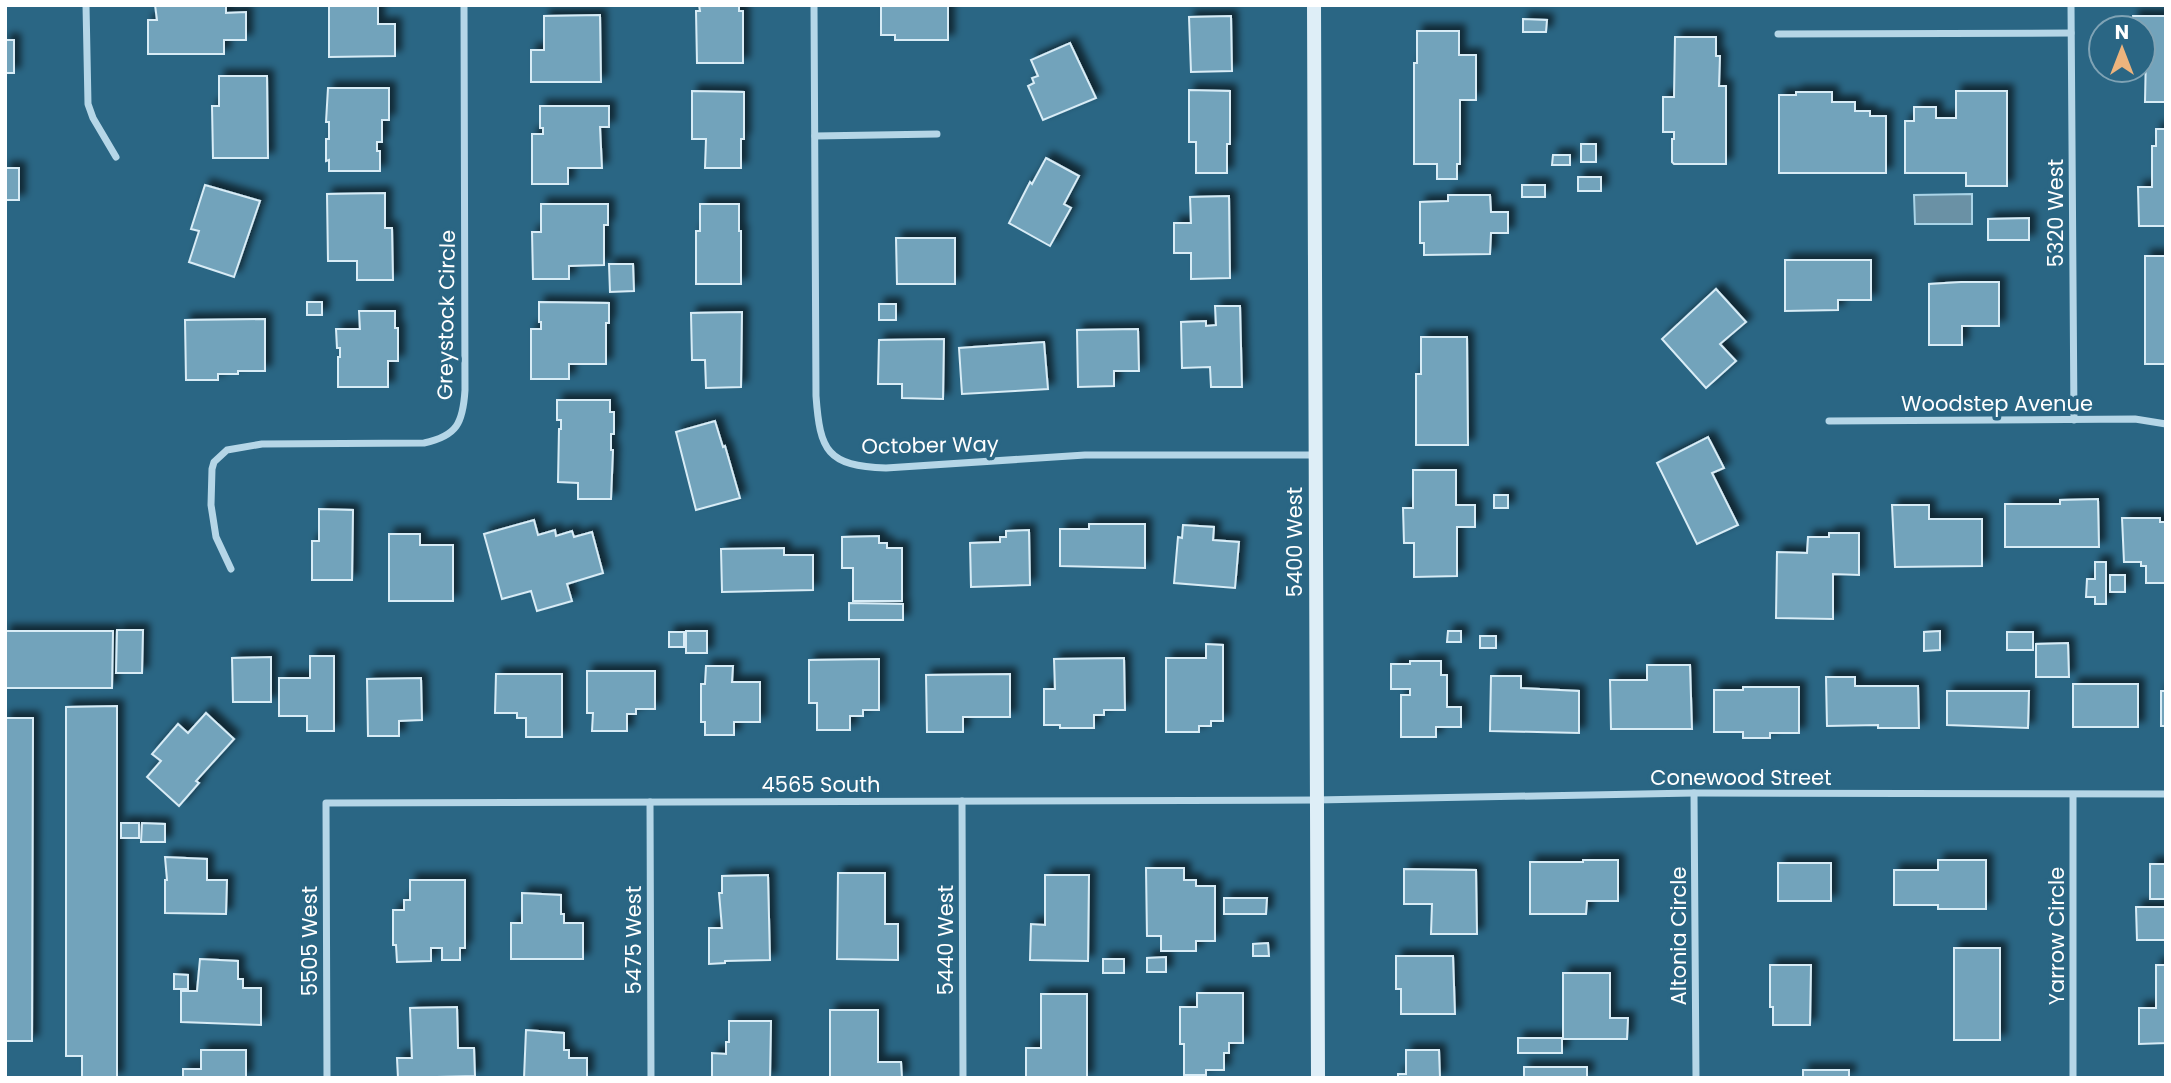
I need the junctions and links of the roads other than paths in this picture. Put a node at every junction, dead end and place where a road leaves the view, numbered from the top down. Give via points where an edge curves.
1 (86, 5) edge
2 (464, 5) edge
3 (814, 5) edge
4 (1314, 5) edge
5 (2071, 5) edge
6 (2071, 33) junction
7 (1778, 34) dead end
8 (937, 134) dead end
9 (815, 136) junction
10 (116, 157) dead end
11 (2074, 420) junction
12 (1829, 421) dead end
13 (2166, 425) edge
14 (1315, 455) junction
15 (231, 569) dead end
16 (1694, 793) junction
17 (2166, 794) edge
18 (2073, 795) junction
19 (1316, 800) junction
20 (650, 802) junction
21 (962, 802) junction
22 (326, 803) joint
23 (327, 1078) edge
24 (651, 1078) edge
25 (963, 1078) edge
26 (1318, 1078) edge
27 (1696, 1078) edge
28 (2073, 1078) edge

1 - 10 street via 88,104
2 - 15 street, Greystock Circle via 465,390 460,420 453,432 424,443 262,444 227,450 214,462 211,505 216,537
3 - 9 street, October Way
4 - 14 street, 5400 West
5 - 6 street, 5320 West
6 - 7 street
6 - 11 street, 5320 West
8 - 9 street
9 - 14 street, October Way via 817,411 822,440 840,460 886,468 1086,455
11 - 12 street, Woodstep Avenue
11 - 13 street, Woodstep Avenue via 2134,419
14 - 19 street, 5400 West
16 - 18 street, Conewood Street
16 - 19 street, Conewood Street
16 - 27 street, Altonia Circle
17 - 18 street, Conewood Street
18 - 28 street, Yarrow Circle
19 - 21 street, 4565 South
19 - 26 street, 5400 West
20 - 21 street, 4565 South
20 - 22 street, 4565 South
20 - 24 street, 5475 West
21 - 25 street, 5440 West
22 - 23 street, 5505 West

